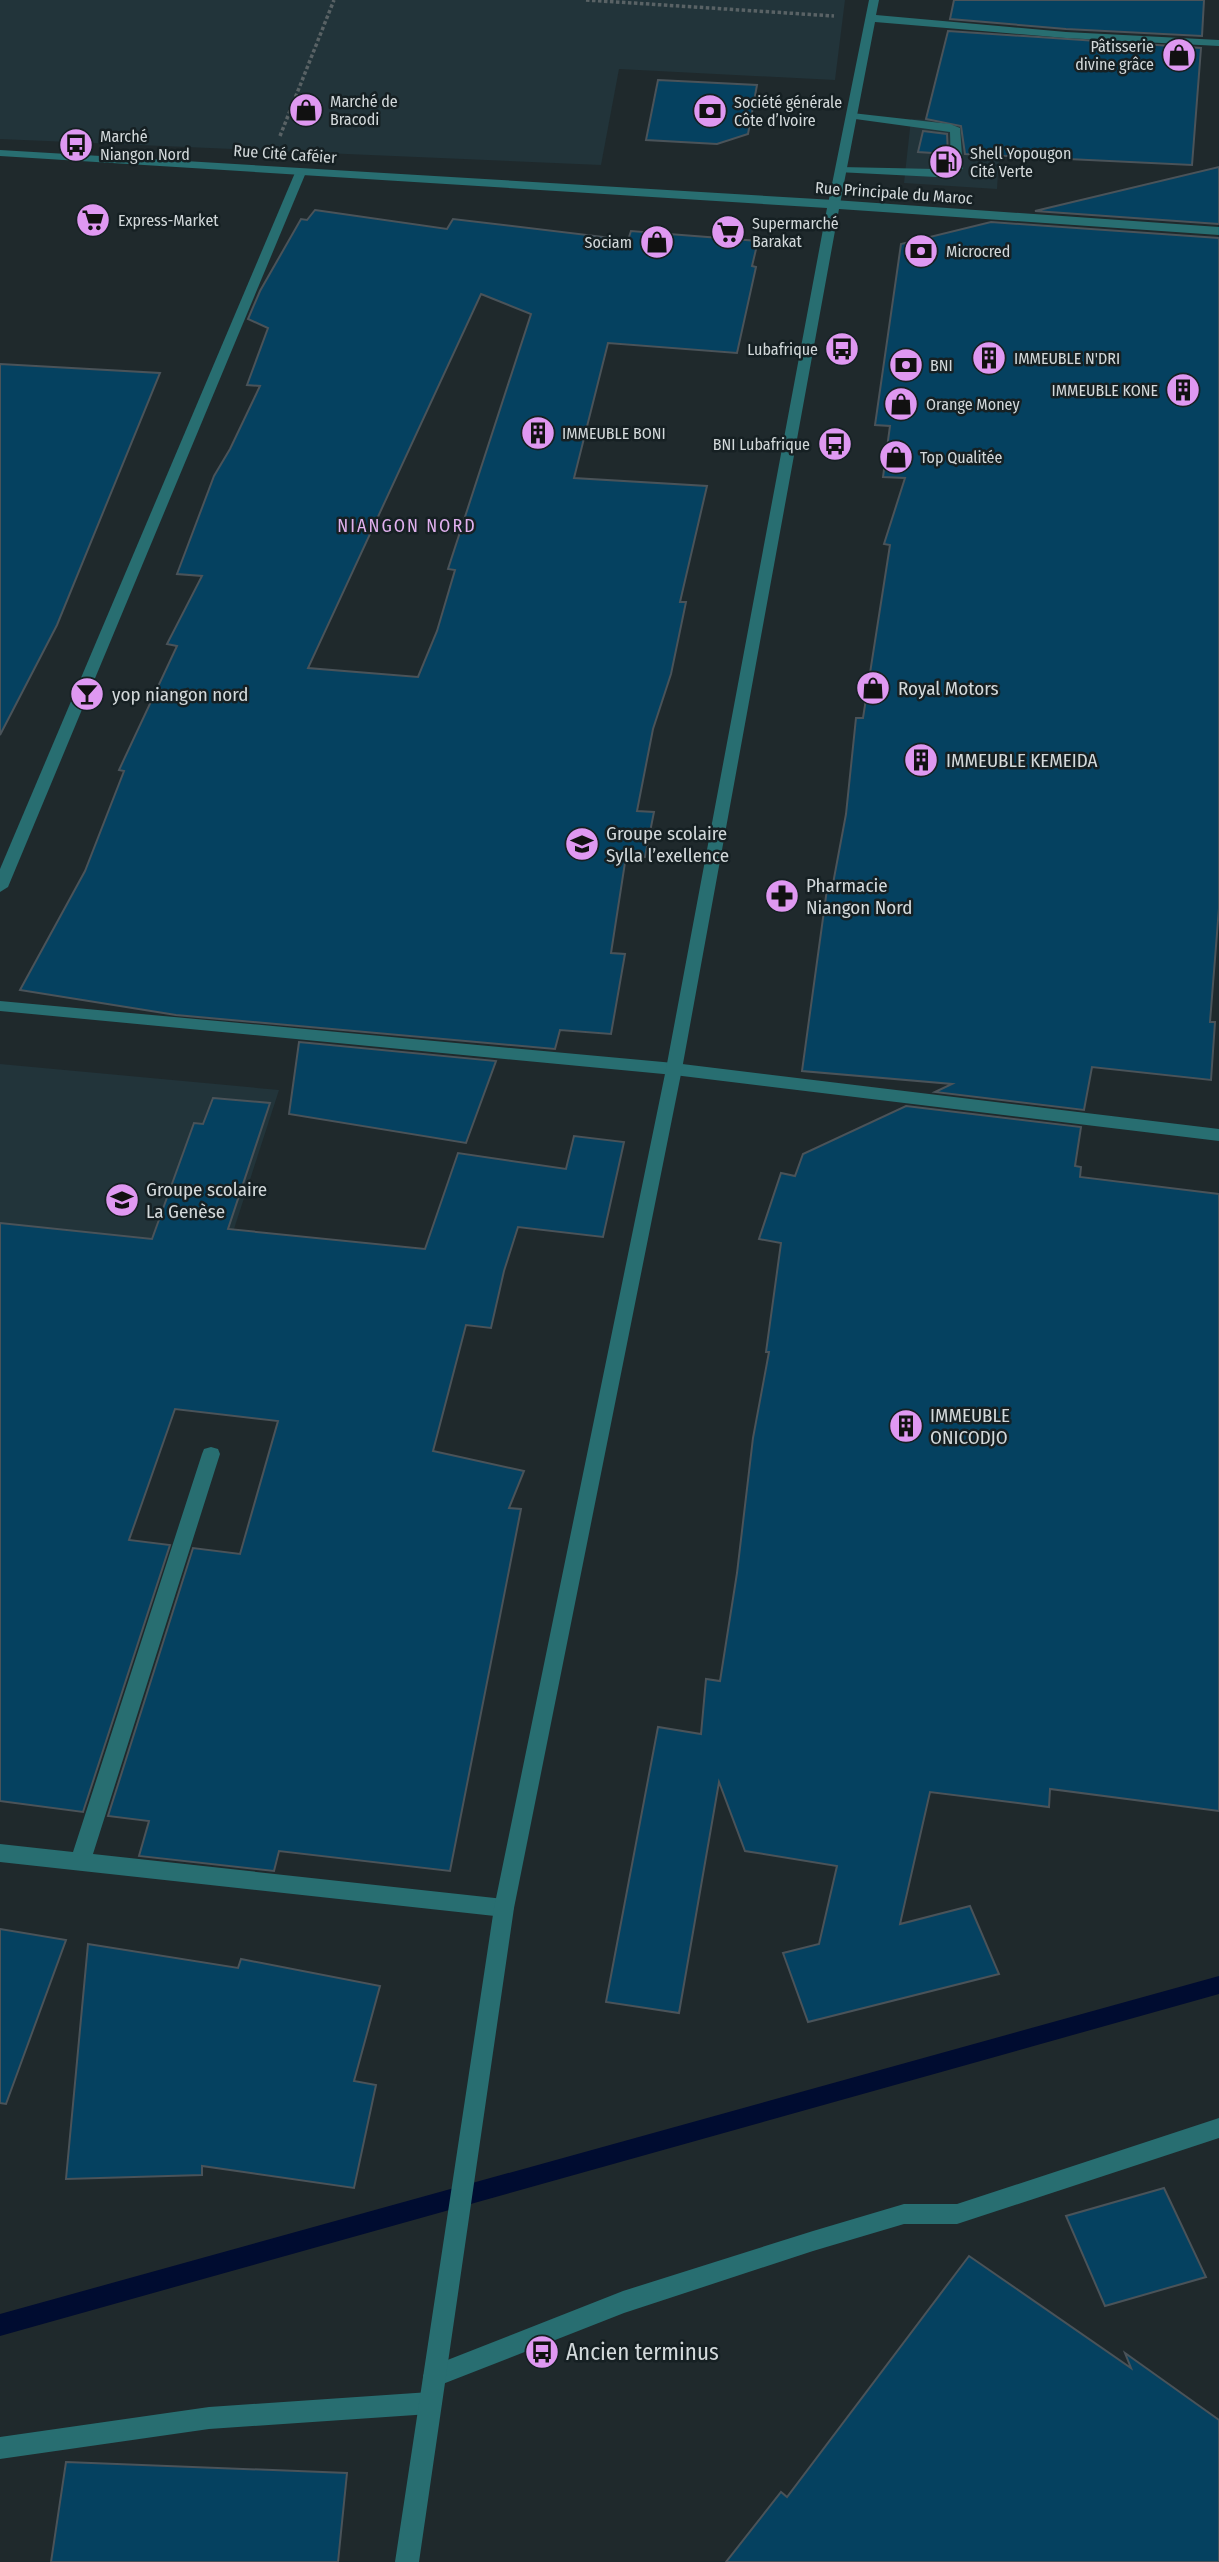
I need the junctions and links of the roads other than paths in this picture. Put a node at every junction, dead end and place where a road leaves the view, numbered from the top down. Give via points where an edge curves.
1 (874, 0) edge
2 (871, 18) junction
3 (1219, 44) edge
4 (852, 117) junction
5 (0, 153) edge
6 (301, 170) junction
7 (841, 170) junction
8 (568, 188) joint
9 (834, 204) junction
10 (1219, 231) edge
11 (0, 887) edge
12 (0, 1006) edge
13 (674, 1069) junction
14 (1219, 1135) edge
15 (211, 1454) dead end
16 (0, 1853) edge
17 (80, 1862) junction
18 (504, 1908) junction
19 (1219, 2128) edge
20 (436, 2368) junction
21 (430, 2403) junction
22 (0, 2448) edge
23 (407, 2562) edge

1 - 2 street
2 - 3 street
2 - 4 street
4 - 7 street
4 - 7 street via 950,127 956,130 957,169 936,173
5 - 6 street, Rue Cité Caféier
6 - 8 street, Rue Cité Caféier
6 - 11 street
7 - 9 street
8 - 9 street, Rue Principale du Maroc
9 - 10 street, Rue Principale du Maroc
9 - 13 street
12 - 13 street
13 - 14 street
13 - 18 street
15 - 17 street
16 - 17 street
17 - 18 street
18 - 20 street
19 - 20 street via 957,2214 904,2214 788,2249
20 - 21 street
21 - 22 street via 209,2418
21 - 23 street

